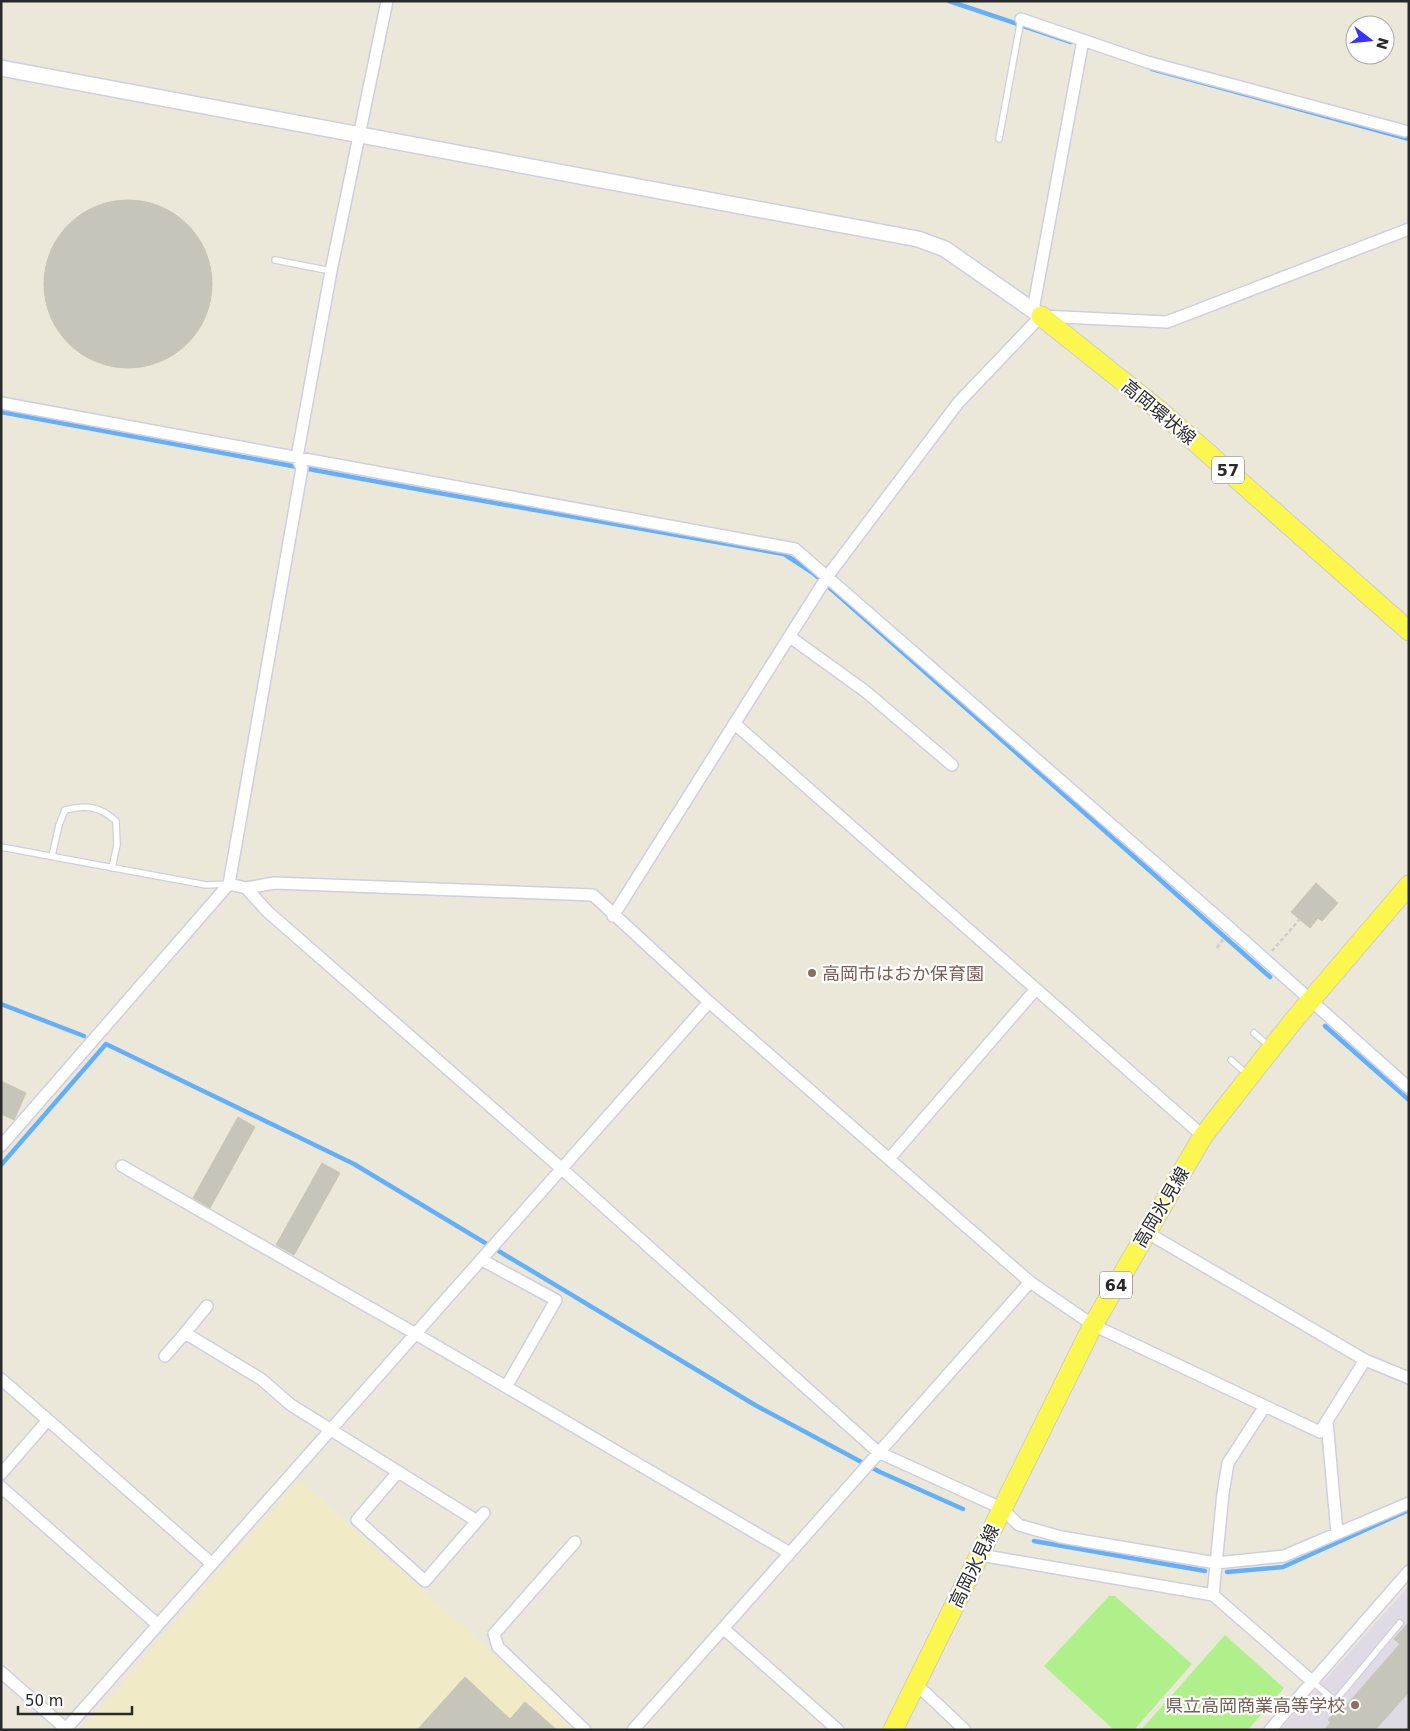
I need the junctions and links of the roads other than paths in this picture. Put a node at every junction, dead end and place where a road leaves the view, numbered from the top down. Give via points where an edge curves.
1 (387, 1) edge
2 (1020, 24) joint
3 (1082, 44) junction
4 (1, 68) edge
5 (1405, 131) dead end
6 (360, 136) junction
7 (999, 139) dead end
8 (1409, 229) edge
9 (275, 260) dead end
10 (331, 271) junction
11 (1037, 313) junction
12 (1, 403) edge
13 (300, 463) junction
14 (827, 578) junction
15 (1409, 631) edge
16 (790, 638) junction
17 (735, 724) junction
18 (952, 765) dead end
19 (1, 847) edge
20 (52, 856) junction
21 (112, 868) junction
22 (229, 884) junction
23 (1409, 885) edge
24 (246, 888) junction
25 (613, 916) junction
26 (1036, 989) junction
27 (1310, 1000) junction
28 (709, 1002) junction
29 (1254, 1033) dead end
30 (1272, 1048) junction
31 (1231, 1060) dead end
32 (1250, 1076) junction
33 (1409, 1088) edge
34 (1203, 1136) junction
35 (1, 1146) edge
36 (889, 1159) junction
37 (122, 1166) dead end
38 (562, 1169) junction
39 (1146, 1232) junction
40 (484, 1258) junction
41 (1030, 1282) junction
42 (207, 1306) dead end
43 (1092, 1325) junction
44 (185, 1333) junction
45 (416, 1334) junction
46 (165, 1356) dead end
47 (1365, 1360) junction
48 (1409, 1378) edge
49 (1, 1379) edge
50 (506, 1387) junction
51 (1265, 1406) junction
52 (48, 1420) junction
53 (1327, 1422) junction
54 (332, 1430) junction
55 (875, 1456) junction
56 (398, 1472) junction
57 (1, 1474) edge
58 (1, 1487) edge
59 (1409, 1503) edge
60 (1000, 1508) junction
61 (1337, 1533) junction
62 (575, 1542) dead end
63 (790, 1553) junction
64 (980, 1555) junction
65 (212, 1563) junction
66 (1216, 1563) junction
67 (1409, 1571) edge
68 (1213, 1595) junction
69 (1400, 1623) dead end
70 (157, 1624) junction
71 (724, 1629) junction
72 (1, 1672) edge
73 (1313, 1682) junction
74 (916, 1684) junction
75 (66, 1730) edge
76 (585, 1730) edge
77 (633, 1730) edge
78 (838, 1730) edge
79 (894, 1730) edge
80 (965, 1730) edge
81 (1270, 1730) edge

1 - 6 street
2 - 3 street
2 - 7 lane
3 - 5 street
3 - 11 street
4 - 6 street
6 - 10 street
6 - 11 street via 918,240 945,249
8 - 11 street via 1167,322
9 - 10 lane
10 - 13 street
11 - 14 street via 958,403
11 - 15 main road, 高岡環状線 / 57 via 1166,416
12 - 13 street
13 - 14 street via 795,549
13 - 22 street
14 - 16 street
14 - 27 street via 1225,920
16 - 17 street
16 - 18 street via 865,691
17 - 25 street
17 - 26 street
19 - 20 lane
20 - 21 lane
20 - 21 lane via 66,810 99,808 116,821 117,845
21 - 22 lane via 206,885
22 - 24 street
22 - 35 street
23 - 27 main road, 高岡氷見線 / 64
24 - 25 street via 274,883 594,895
24 - 38 street via 268,912
25 - 28 street
26 - 34 street
26 - 36 street
27 - 30 main road, 高岡氷見線 / 64
27 - 33 street
28 - 36 street
28 - 38 street
29 - 30 lane
30 - 32 main road, 高岡氷見線 / 64
31 - 32 lane
32 - 34 main road, 高岡氷見線 / 64
34 - 39 main road, 高岡氷見線 / 64
36 - 41 street
37 - 45 street
38 - 40 street
38 - 55 street
39 - 43 main road, 高岡氷見線 / 64
39 - 47 street
40 - 45 street
40 - 50 street via 556,1300
41 - 43 street
41 - 55 street
42 - 44 street
43 - 51 street
43 - 60 main road, 高岡氷見線 / 64
44 - 46 street
44 - 54 street via 261,1379 291,1405
45 - 50 street
45 - 54 street
47 - 48 street
47 - 53 street
49 - 52 street
50 - 63 street
51 - 53 street via 1320,1432
51 - 66 street via 1228,1463
52 - 57 street
52 - 65 street
53 - 61 street
54 - 56 street
54 - 65 street
55 - 60 street
55 - 63 street
56 - 56 street via 480,1517 425,1581 357,1520
58 - 70 street
59 - 61 street
60 - 64 main road, 高岡氷見線 / 64
60 - 66 street via 1019,1525 1033,1530
61 - 66 street via 1284,1556
62 - 76 street via 494,1634 498,1647
63 - 71 street
64 - 68 street
64 - 74 main road, 高岡氷見線 / 64
65 - 70 street
66 - 68 street
67 - 73 street
68 - 73 street
69 - 73 lane via 1335,1702
70 - 75 street
71 - 77 street
71 - 78 street
72 - 75 street
73 - 81 street
74 - 79 main road, 高岡氷見線 / 64
74 - 80 street

